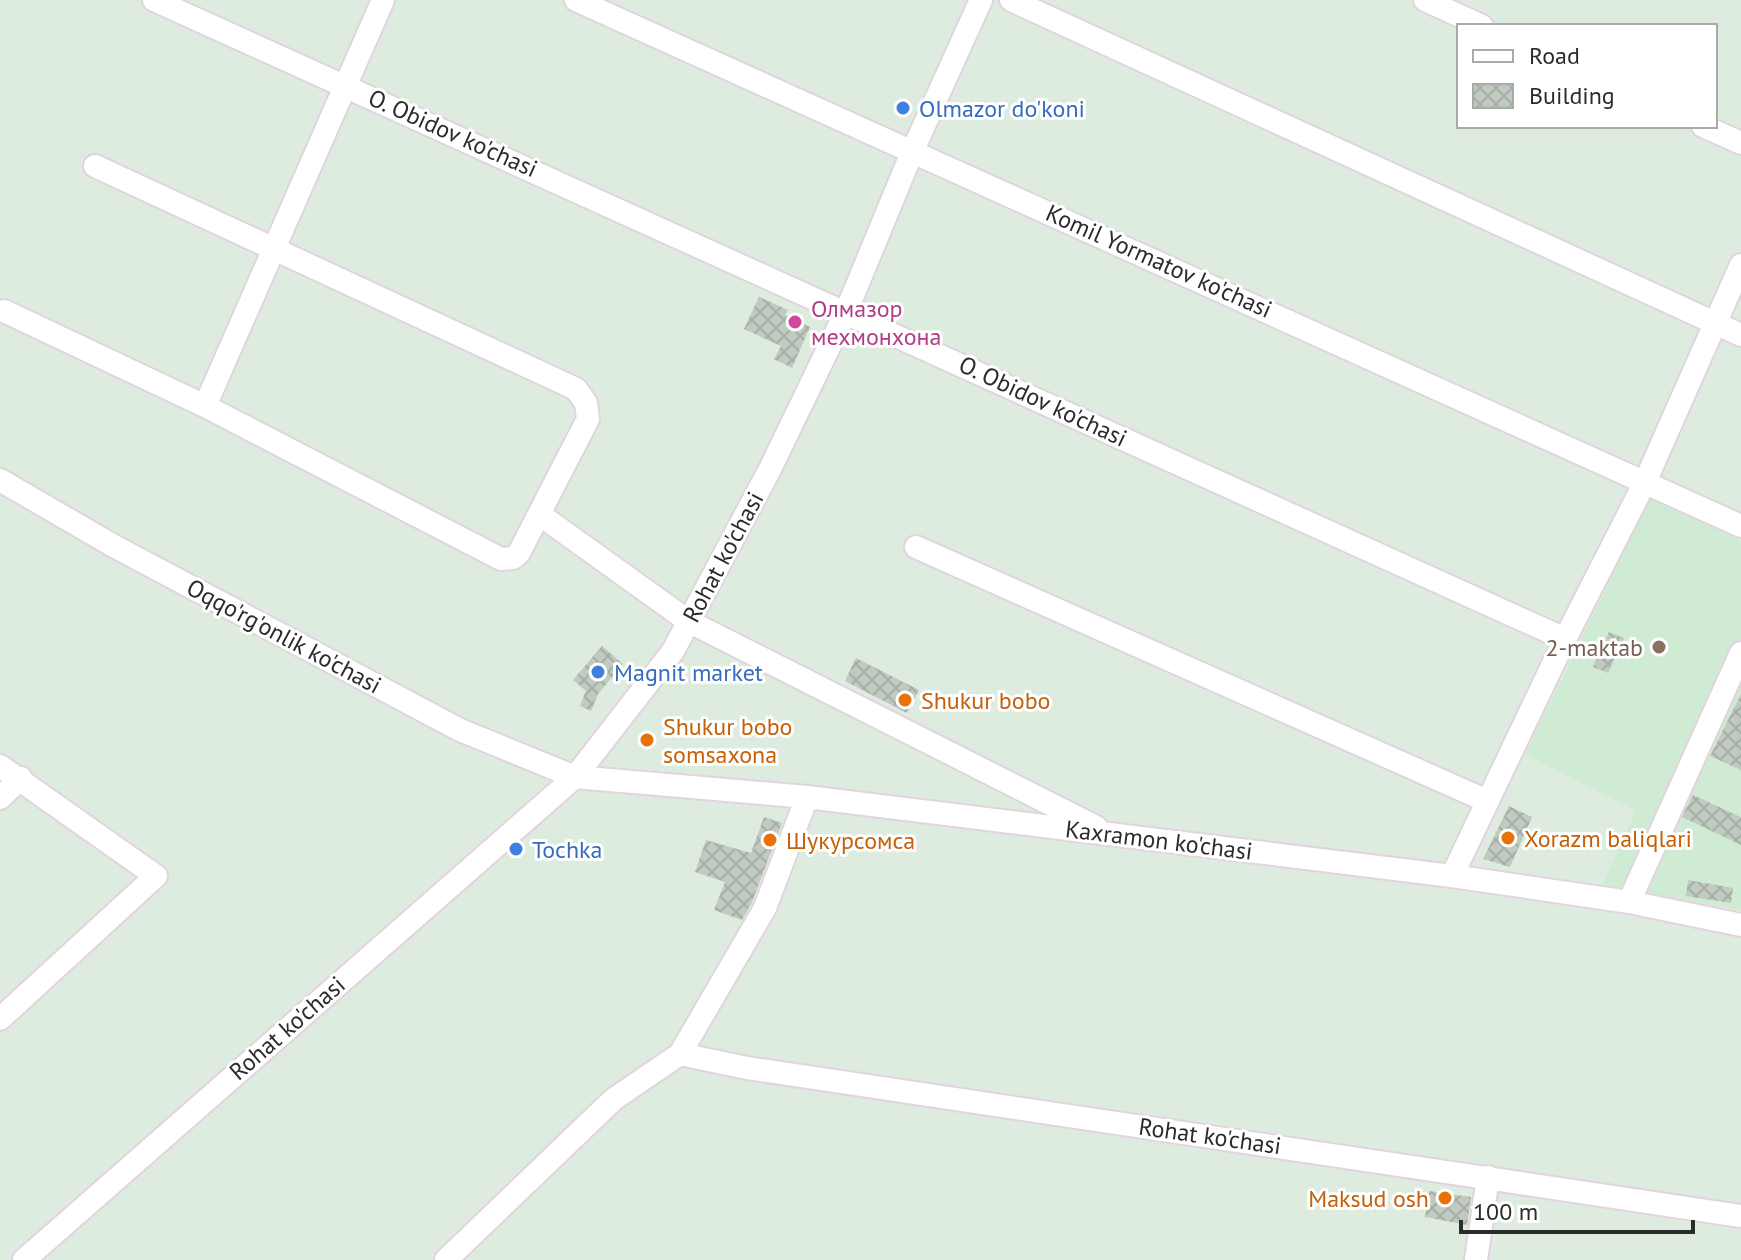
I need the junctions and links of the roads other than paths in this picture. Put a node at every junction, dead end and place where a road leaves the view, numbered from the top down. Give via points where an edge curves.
1 (154, 0) edge
2 (383, 0) edge
3 (576, 0) edge
4 (981, 0) edge
5 (1011, 0) edge
6 (1425, 0) edge
7 (1478, 24) edge
8 (346, 85) junction
9 (1707, 128) edge
10 (1741, 143) edge
11 (913, 150) junction
12 (95, 166) dead end
13 (273, 249) junction
14 (1741, 265) edge
15 (4, 311) dead end
16 (846, 312) junction
17 (1715, 323) junction
18 (1741, 335) edge
19 (205, 406) junction
20 (0, 480) edge
21 (1645, 482) junction
22 (539, 514) junction
23 (1741, 526) edge
24 (916, 547) dead end
25 (688, 621) junction
26 (1565, 639) junction
27 (1741, 653) edge
28 (0, 766) edge
29 (575, 777) junction
30 (21, 778) junction
31 (807, 797) junction
32 (0, 798) edge
33 (1487, 801) junction
34 (1111, 834) junction
35 (1452, 876) junction
36 (1629, 902) junction
37 (1741, 925) edge
38 (0, 1019) edge
39 (680, 1054) junction
40 (1488, 1177) junction
41 (1741, 1216) edge
42 (24, 1260) edge
43 (446, 1260) edge
44 (1476, 1260) edge

1 - 8 street, O. Obidov ko'chasi
2 - 8 street, O. Obidov ko'chasi
3 - 11 street, Komil Yormatov ko'chasi
4 - 11 street, Rohat ko'chasi
5 - 17 street
6 - 7 street
8 - 13 street
8 - 16 street, O. Obidov ko'chasi
9 - 10 street
11 - 16 street, Rohat ko'chasi
11 - 21 street, Komil Yormatov ko'chasi
12 - 13 street
13 - 19 street
13 - 22 street via 576,389 586,403 588,419
14 - 17 street
15 - 19 street
16 - 25 street, Rohat ko'chasi
16 - 26 street, O. Obidov ko'chasi
17 - 18 street
17 - 21 street
19 - 22 street via 501,559 519,553
20 - 29 street, Oqqo'rg'onlik ko'chasi via 460,730
21 - 23 street, Komil Yormatov ko'chasi
21 - 26 street
22 - 25 street
24 - 33 street
25 - 29 street, Rohat ko'chasi via 673,651
25 - 34 street
26 - 33 street
27 - 36 street
28 - 30 street
29 - 31 street, Kaxramon ko'chasi
29 - 42 street, Rohat ko'chasi
30 - 32 street
30 - 38 street via 156,876
31 - 34 street, Kaxramon ko'chasi
31 - 39 street via 765,908
33 - 35 street
34 - 35 street, Kaxramon ko'chasi
35 - 36 street, Kaxramon ko'chasi
36 - 37 street, Kaxramon ko'chasi
39 - 40 street, Rohat ko'chasi
39 - 43 street via 614,1099
40 - 41 street, Rohat ko'chasi
40 - 44 street

